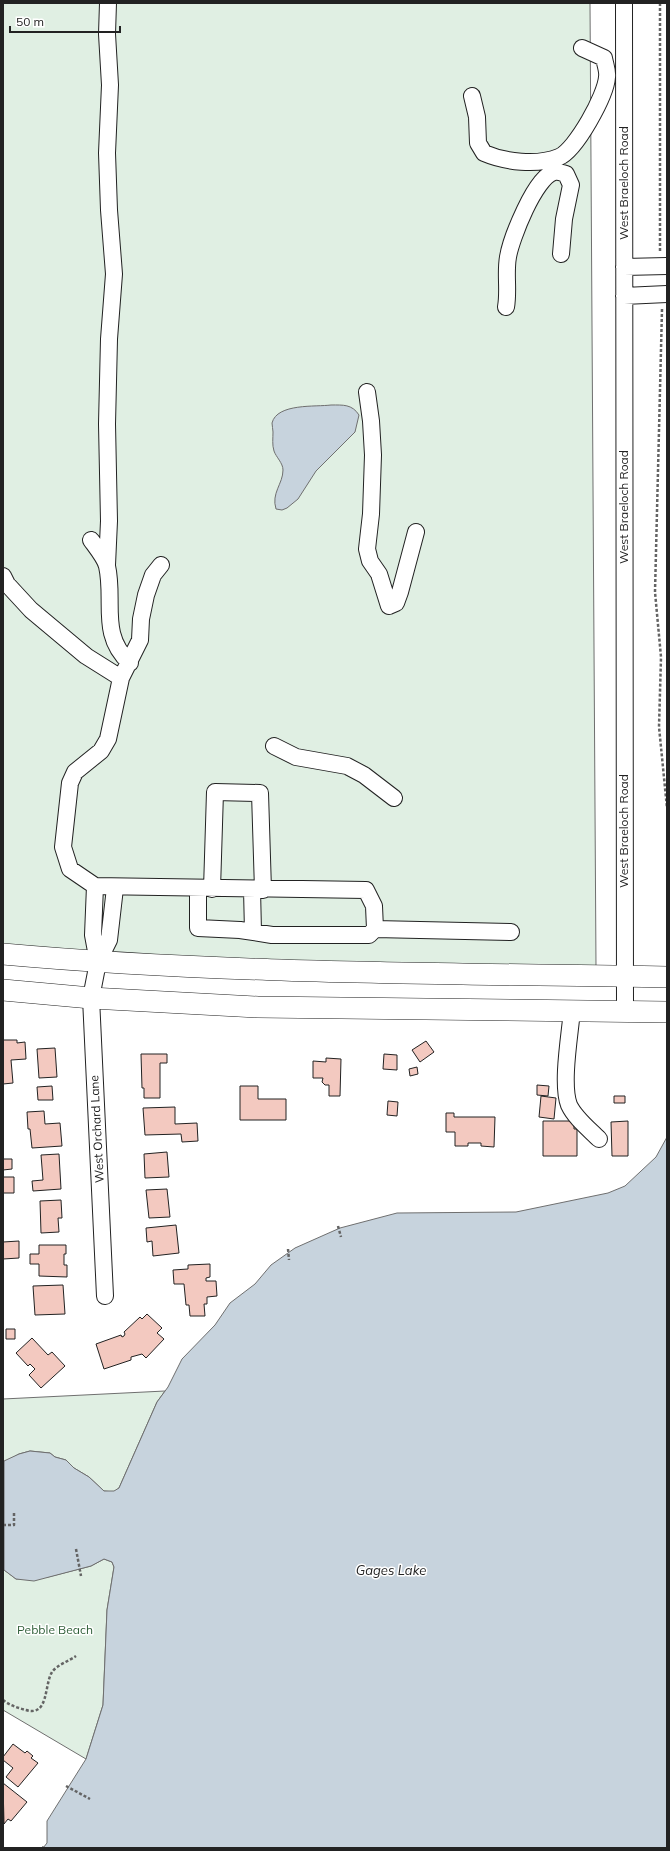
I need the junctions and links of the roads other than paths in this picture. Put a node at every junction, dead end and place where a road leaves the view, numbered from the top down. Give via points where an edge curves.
1 (108, 3) edge
2 (624, 3) edge
3 (582, 48) dead end
4 (472, 96) dead end
5 (561, 254) dead end
6 (667, 266) edge
7 (624, 267) junction
8 (624, 296) junction
9 (664, 301) edge
10 (506, 307) dead end
11 (367, 392) dead end
12 (416, 532) dead end
13 (91, 540) dead end
14 (107, 565) junction
15 (161, 565) dead end
16 (3, 576) edge
17 (130, 663) junction
18 (121, 678) junction
19 (274, 746) dead end
20 (394, 798) dead end
21 (94, 886) junction
22 (114, 888) junction
23 (205, 889) junction
24 (258, 890) junction
25 (375, 929) junction
26 (253, 932) junction
27 (511, 932) dead end
28 (3, 954) edge
29 (98, 962) junction
30 (624, 976) junction
31 (667, 977) edge
32 (3, 990) edge
33 (91, 998) junction
34 (572, 1010) junction
35 (625, 1011) junction
36 (667, 1012) edge
37 (599, 1140) dead end
38 (104, 1296) dead end

1 - 14 street via 110,85 107,153 114,274 109,339
2 - 7 street, West Braeloch Road
3 - 4 street via 604,58 607,76 600,100 568,150 560,157 530,162 496,158 484,153 478,143 477,117
5 - 10 street via 564,219 571,185 566,174 555,171 546,176 531,194 514,238 507,263
6 - 7 street
7 - 8 street, West Braeloch Road
8 - 9 street
8 - 30 street, West Braeloch Road
11 - 12 street via 373,455 367,549 370,561 379,574 389,606 396,603
13 - 14 street
14 - 17 street via 109,620 114,643 120,654
15 - 17 street via 153,575 146,595 140,640
16 - 18 street via 31,610 86,656
17 - 18 street
18 - 21 street via 108,739 101,751 75,772 70,783 63,847 70,869
19 - 20 street via 296,757 347,766 364,775
21 - 22 street
21 - 29 street via 93,935
22 - 23 street
22 - 29 street via 109,940
23 - 24 street
23 - 24 street via 215,792 260,792
23 - 26 street via 198,928
24 - 25 street via 366,890 374,906
24 - 26 street
25 - 26 street via 369,935 272,935
25 - 27 street
28 - 29 main road
29 - 30 main road via 403,973
29 - 33 street, West Orchard Lane
30 - 31 main road
30 - 35 street, West Braeloch Road
32 - 33 main road
33 - 34 main road via 258,1007
33 - 38 street, West Orchard Lane
34 - 35 main road
34 - 37 street via 567,1097 573,1112
35 - 36 main road

